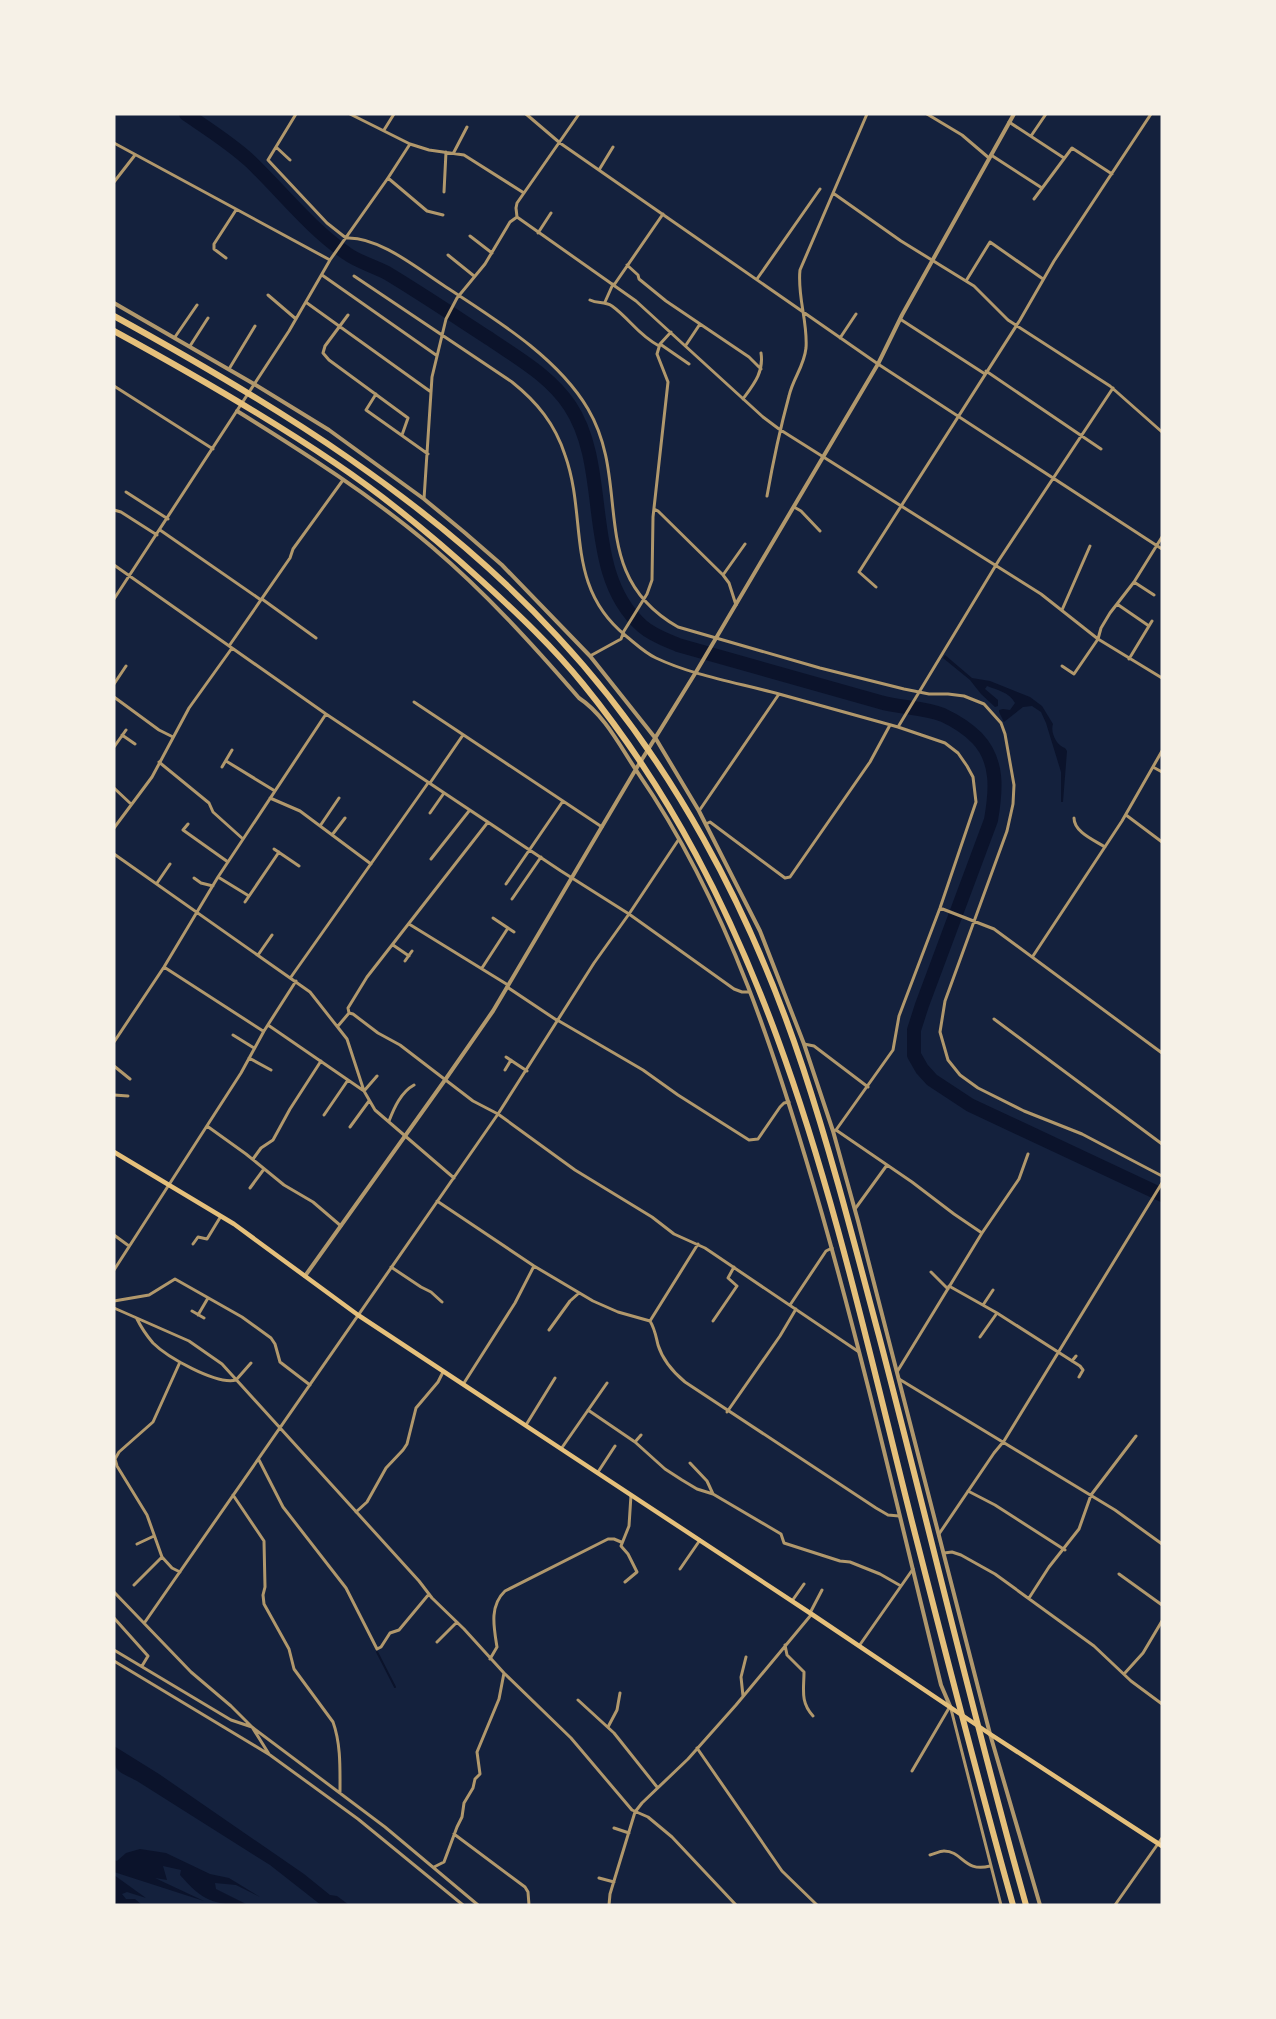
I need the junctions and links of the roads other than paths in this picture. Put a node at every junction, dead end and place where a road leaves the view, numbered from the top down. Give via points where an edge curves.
1 (296, 114) edge
2 (394, 114) edge
3 (526, 114) edge
4 (579, 114) edge
5 (867, 114) edge
6 (927, 114) edge
7 (1014, 114) edge
8 (1046, 114) edge
9 (1151, 114) edge
10 (353, 115) edge
11 (1010, 122) junction
12 (467, 127) dead end
13 (384, 130) junction
14 (1031, 136) junction
15 (114, 143) edge
16 (560, 143) junction
17 (410, 144) junction
18 (276, 147) junction
19 (613, 147) dead end
20 (446, 152) junction
21 (454, 153) junction
22 (135, 155) junction
23 (990, 156) junction
24 (1064, 158) junction
25 (290, 160) dead end
26 (599, 170) junction
27 (1112, 174) junction
28 (388, 178) junction
29 (114, 182) edge
30 (452, 188) dead end
31 (1042, 188) junction
32 (820, 189) dead end
33 (524, 193) junction
34 (833, 193) junction
35 (1034, 199) dead end
36 (236, 210) junction
37 (551, 213) dead end
38 (663, 214) junction
39 (443, 215) dead end
40 (517, 217) junction
41 (538, 233) junction
42 (470, 236) dead end
43 (345, 239) junction
44 (492, 253) junction
45 (448, 255) dead end
46 (226, 258) dead end
47 (932, 259) junction
48 (330, 261) junction
49 (627, 265) junction
50 (322, 275) junction
51 (354, 276) dead end
52 (475, 277) junction
53 (757, 279) junction
54 (1043, 279) junction
55 (966, 281) junction
56 (613, 285) junction
57 (268, 295) dead end
58 (458, 297) junction
59 (590, 300) dead end
60 (605, 302) junction
61 (114, 303) edge
62 (307, 303) junction
63 (197, 305) dead end
64 (803, 313) junction
65 (856, 314) dead end
66 (348, 315) dead end
67 (114, 316) edge
68 (208, 318) dead end
69 (296, 319) junction
70 (900, 319) junction
71 (700, 324) junction
72 (1016, 325) junction
73 (255, 326) dead end
74 (339, 326) junction
75 (114, 331) edge
76 (670, 332) junction
77 (441, 334) junction
78 (175, 337) junction
79 (840, 338) junction
80 (659, 345) junction
81 (190, 346) junction
82 (685, 346) junction
83 (761, 353) dead end
84 (437, 355) junction
85 (878, 363) junction
86 (689, 364) dead end
87 (229, 369) junction
88 (761, 369) junction
89 (986, 373) junction
90 (254, 384) junction
91 (114, 386) edge
92 (1113, 388) junction
93 (431, 392) junction
94 (376, 394) junction
95 (743, 399) junction
96 (237, 411) junction
97 (958, 416) junction
98 (779, 429) junction
99 (1162, 432) edge
100 (402, 435) junction
101 (1082, 436) junction
102 (213, 449) junction
103 (1101, 450) dead end
104 (428, 453) junction
105 (823, 458) junction
106 (1054, 478) junction
107 (343, 480) junction
108 (126, 492) dead end
109 (767, 496) dead end
110 (424, 499) junction
111 (901, 506) junction
112 (794, 507) junction
113 (654, 509) junction
114 (114, 510) edge
115 (168, 519) junction
116 (160, 530) junction
117 (820, 531) dead end
118 (157, 535) junction
119 (1162, 537) edge
120 (745, 544) dead end
121 (1157, 545) junction
122 (1090, 546) dead end
123 (1162, 549) edge
124 (114, 565) edge
125 (996, 566) junction
126 (129, 575) junction
127 (723, 575) junction
128 (1134, 582) junction
129 (876, 587) dead end
130 (1154, 595) dead end
131 (114, 599) edge
132 (262, 599) junction
133 (643, 601) junction
134 (1117, 604) junction
135 (736, 605) junction
136 (1062, 610) junction
137 (1152, 621) dead end
138 (1149, 626) junction
139 (623, 632) junction
140 (316, 638) dead end
141 (717, 638) junction
142 (1098, 639) junction
143 (231, 647) junction
144 (590, 656) junction
145 (1129, 659) junction
146 (126, 666) dead end
147 (1062, 666) dead end
148 (697, 671) junction
149 (1162, 678) edge
150 (114, 684) edge
151 (779, 693) junction
152 (917, 694) junction
153 (114, 697) edge
154 (414, 702) dead end
155 (326, 714) junction
156 (890, 725) junction
157 (899, 725) junction
158 (126, 730) dead end
159 (122, 735) junction
160 (463, 735) junction
161 (173, 737) junction
162 (656, 739) junction
163 (135, 744) dead end
164 (114, 747) edge
165 (232, 750) dead end
166 (1162, 751) edge
167 (225, 761) junction
168 (159, 762) junction
169 (222, 767) dead end
170 (1153, 767) junction
171 (636, 769) junction
172 (1162, 772) edge
173 (429, 783) junction
174 (114, 788) edge
175 (275, 791) junction
176 (444, 793) junction
177 (270, 798) junction
178 (339, 798) dead end
179 (563, 801) junction
180 (131, 804) junction
181 (469, 810) junction
182 (699, 811) junction
183 (430, 813) dead end
184 (1126, 815) junction
185 (345, 818) dead end
186 (1074, 818) dead end
187 (488, 822) junction
188 (188, 824) dead end
189 (705, 824) junction
190 (320, 826) junction
191 (602, 827) junction
192 (114, 828) edge
193 (332, 835) junction
194 (243, 839) junction
195 (679, 839) junction
196 (1162, 842) edge
197 (1105, 847) junction
198 (274, 849) dead end
199 (529, 850) junction
200 (279, 852) junction
201 (114, 854) edge
202 (541, 857) junction
203 (431, 859) dead end
204 (228, 862) junction
205 (293, 862) junction
206 (170, 864) dead end
207 (371, 864) junction
208 (299, 866) dead end
209 (289, 869) dead end
210 (218, 877) junction
211 (194, 878) dead end
212 (572, 878) junction
213 (259, 881) junction
214 (157, 883) junction
215 (506, 884) dead end
216 (264, 885) dead end
217 (213, 886) junction
218 (516, 894) junction
219 (249, 896) junction
220 (522, 898) dead end
221 (512, 899) dead end
222 (245, 902) dead end
223 (942, 909) junction
224 (197, 913) junction
225 (629, 915) junction
226 (503, 916) dead end
227 (493, 918) dead end
228 (973, 919) junction
229 (499, 922) junction
230 (409, 924) junction
231 (508, 928) junction
232 (514, 932) dead end
233 (272, 935) dead end
234 (393, 944) junction
235 (412, 951) dead end
236 (258, 955) junction
237 (409, 956) junction
238 (1033, 956) junction
239 (405, 961) dead end
240 (164, 967) junction
241 (482, 969) junction
242 (291, 977) junction
243 (296, 981) junction
244 (507, 986) junction
245 (750, 992) junction
246 (349, 1013) junction
247 (994, 1020) dead end
248 (559, 1021) junction
249 (268, 1025) junction
250 (338, 1026) junction
251 (264, 1031) junction
252 (233, 1035) dead end
253 (114, 1042) edge
254 (804, 1044) junction
255 (254, 1048) junction
256 (1162, 1053) edge
257 (506, 1057) dead end
258 (249, 1058) junction
259 (511, 1060) junction
260 (321, 1061) junction
261 (114, 1066) edge
262 (505, 1070) dead end
263 (271, 1071) dead end
264 (527, 1071) junction
265 (376, 1076) dead end
266 (130, 1079) dead end
267 (348, 1080) junction
268 (446, 1080) junction
269 (414, 1085) dead end
270 (868, 1087) junction
271 (364, 1091) junction
272 (114, 1095) edge
273 (128, 1096) dead end
274 (369, 1101) junction
275 (789, 1102) junction
276 (498, 1114) junction
277 (324, 1115) dead end
278 (389, 1122) junction
279 (207, 1126) junction
280 (350, 1127) dead end
281 (835, 1131) junction
282 (405, 1136) junction
283 (1162, 1143) edge
284 (114, 1152) edge
285 (1028, 1154) dead end
286 (253, 1160) junction
287 (886, 1165) junction
288 (264, 1169) junction
289 (1162, 1176) edge
290 (454, 1178) junction
291 (1162, 1182) edge
292 (168, 1184) junction
293 (250, 1188) dead end
294 (437, 1201) junction
295 (855, 1209) junction
296 (221, 1216) junction
297 (341, 1226) junction
298 (982, 1233) junction
299 (114, 1235) edge
300 (192, 1244) dead end
301 (698, 1244) junction
302 (130, 1247) junction
303 (832, 1248) junction
304 (534, 1266) junction
305 (391, 1267) junction
306 (734, 1267) junction
307 (114, 1270) edge
308 (931, 1272) dead end
309 (305, 1276) junction
310 (948, 1288) junction
311 (993, 1290) dead end
312 (579, 1293) junction
313 (208, 1298) junction
314 (114, 1301) edge
315 (442, 1302) dead end
316 (790, 1305) junction
317 (983, 1305) junction
318 (114, 1308) edge
319 (795, 1309) junction
320 (192, 1311) dead end
321 (997, 1313) junction
322 (198, 1315) junction
323 (358, 1315) junction
324 (136, 1317) junction
325 (204, 1318) dead end
326 (650, 1321) junction
327 (713, 1321) dead end
328 (549, 1330) dead end
329 (980, 1337) dead end
330 (860, 1352) junction
331 (1059, 1352) junction
332 (1076, 1356) dead end
333 (1072, 1361) junction
334 (180, 1362) junction
335 (251, 1363) dead end
336 (444, 1370) junction
337 (897, 1372) junction
338 (1079, 1377) dead end
339 (555, 1378) dead end
340 (899, 1378) junction
341 (236, 1380) junction
342 (464, 1383) junction
343 (607, 1383) dead end
344 (310, 1385) junction
345 (588, 1410) junction
346 (727, 1412) junction
347 (526, 1425) junction
348 (280, 1428) junction
349 (641, 1435) dead end
350 (1136, 1436) dead end
351 (1004, 1441) junction
352 (635, 1442) junction
353 (615, 1446) dead end
354 (561, 1449) junction
355 (258, 1459) junction
356 (690, 1463) dead end
357 (115, 1467) edge
358 (597, 1473) junction
359 (968, 1491) junction
360 (713, 1494) junction
361 (233, 1495) junction
362 (631, 1495) junction
363 (1091, 1495) junction
364 (356, 1512) junction
365 (899, 1516) junction
366 (939, 1534) junction
367 (155, 1536) junction
368 (700, 1540) junction
369 (621, 1542) junction
370 (137, 1544) dead end
371 (1162, 1544) edge
372 (1065, 1550) junction
373 (944, 1553) junction
374 (162, 1557) junction
375 (680, 1569) dead end
376 (913, 1569) junction
377 (180, 1572) junction
378 (1119, 1574) dead end
379 (625, 1582) dead end
380 (804, 1584) dead end
381 (134, 1585) dead end
382 (901, 1586) junction
383 (822, 1590) dead end
384 (114, 1592) edge
385 (429, 1594) junction
386 (1029, 1598) junction
387 (792, 1601) junction
388 (1162, 1605) edge
389 (811, 1613) junction
390 (115, 1620) edge
391 (145, 1622) junction
392 (457, 1622) junction
393 (1162, 1622) edge
394 (437, 1642) dead end
395 (785, 1646) junction
396 (859, 1646) junction
397 (114, 1650) edge
398 (746, 1657) dead end
399 (490, 1659) junction
400 (114, 1661) edge
401 (142, 1666) junction
402 (504, 1673) junction
403 (1124, 1674) junction
404 (620, 1693) dead end
405 (743, 1696) junction
406 (578, 1700) dead end
407 (1162, 1704) edge
408 (950, 1706) junction
409 (813, 1716) dead end
410 (252, 1727) junction
411 (608, 1727) junction
412 (990, 1734) junction
413 (697, 1748) junction
414 (270, 1755) junction
415 (912, 1771) dead end
416 (657, 1788) junction
417 (340, 1793) junction
418 (635, 1812) junction
419 (614, 1827) dead end
420 (630, 1833) junction
421 (454, 1834) junction
422 (1162, 1838) edge
423 (1160, 1845) edge
424 (930, 1856) dead end
425 (990, 1866) junction
426 (434, 1867) junction
427 (599, 1878) dead end
428 (614, 1882) junction
429 (463, 1905) edge
430 (478, 1905) edge
431 (529, 1905) edge
432 (609, 1905) edge
433 (736, 1905) edge
434 (817, 1905) edge
435 (1001, 1905) edge
436 (1013, 1905) edge
437 (1026, 1905) edge
438 (1040, 1905) edge
439 (1115, 1905) edge

1 - 18 street
2 - 13 street
3 - 16 street
4 - 16 street
5 - 34 street
6 - 23 street
7 - 11 street
8 - 14 street
9 - 27 street
10 - 13 street
11 - 14 street
11 - 23 street
12 - 21 street
13 - 17 street
14 - 24 street
15 - 22 street
16 - 26 street
16 - 33 street
17 - 20 street
17 - 28 street
18 - 25 street
18 - 43 street via 268,160
19 - 26 street
20 - 21 street
20 - 30 street via 444,190
21 - 33 street via 464,155
22 - 29 street
22 - 36 street
23 - 31 street
23 - 47 street
24 - 27 street via 1072,148
24 - 31 street
26 - 38 street
27 - 54 street
28 - 39 street via 427,211
28 - 43 street
31 - 35 street
32 - 53 street
33 - 40 street via 516,208
34 - 47 street
34 - 64 street via 800,270
36 - 46 street via 214,244 214,249
36 - 48 street
37 - 41 street
38 - 49 street
38 - 53 street
40 - 41 street
40 - 44 street
41 - 56 street
42 - 44 street
43 - 48 street
43 - 58 street via 358,237 387,250
44 - 52 street
45 - 52 street
47 - 55 street
47 - 70 street
48 - 50 street
49 - 56 street
49 - 71 street via 639,279
50 - 62 street
50 - 84 street
51 - 77 street
52 - 58 street
53 - 64 street
54 - 55 street via 990,242
54 - 72 street
55 - 72 street
56 - 60 street
56 - 76 street
57 - 69 street
58 - 77 street
58 - 133 street via 549,360 588,410 607,462 616,543 624,568
59 - 60 street
60 - 80 street
61 - 78 street
62 - 69 street
62 - 74 street
63 - 78 street
64 - 79 street
64 - 98 street via 803,365 791,388
65 - 79 street
66 - 74 street
67 - 437 highway via 212,371 386,483 513,591 556,634 629,722 710,850 768,972 830,1153
68 - 81 street
69 - 90 street
70 - 85 street
70 - 89 street
71 - 82 street
71 - 88 street via 750,357
72 - 89 street
72 - 92 street
73 - 87 street
74 - 93 street
74 - 94 street via 322,353
75 - 436 highway via 205,382 336,464 460,561 546,642 581,682 648,774 699,856 755,977 817,1156
76 - 80 street
76 - 82 street
77 - 84 street
77 - 139 street via 530,397 557,434 573,489 589,586 600,606
78 - 81 street
79 - 85 street
80 - 86 street
80 - 113 street via 657,354 668,382
81 - 87 street
82 - 95 street
83 - 88 street
84 - 93 street
85 - 97 street
85 - 105 street
87 - 90 street
88 - 95 street
89 - 97 street
89 - 101 street
90 - 96 street
90 - 110 street via 328,430
91 - 102 street
92 - 99 street
92 - 101 street
93 - 104 street
94 - 100 street via 408,418
94 - 100 street via 366,410
95 - 98 street
96 - 102 street
96 - 107 street
97 - 106 street
97 - 111 street
98 - 105 street
98 - 109 street
100 - 104 street
101 - 103 street
101 - 106 street
102 - 115 street
104 - 110 street
105 - 111 street
105 - 112 street
106 - 121 street
106 - 125 street
107 - 132 street
107 - 171 street via 432,547 498,608 588,704
108 - 115 street
110 - 144 street via 502,565
111 - 125 street
111 - 129 street via 859,572
112 - 117 street
112 - 135 street
113 - 127 street
113 - 133 street via 652,580
114 - 118 street
115 - 116 street
116 - 118 street
116 - 132 street
118 - 126 street
119 - 121 street
120 - 127 street
121 - 123 street
121 - 128 street
122 - 136 street
124 - 126 street
125 - 136 street
125 - 152 street
126 - 131 street
126 - 143 street
127 - 135 street
128 - 130 street
128 - 134 street
132 - 140 street
132 - 143 street
133 - 139 street
133 - 141 street via 678,627
134 - 138 street
134 - 142 street
135 - 141 street
136 - 142 street
137 - 138 street
138 - 145 street
139 - 144 street via 616,643
139 - 148 street via 654,657
141 - 148 street
141 - 152 street
142 - 145 street
142 - 147 street via 1074,674
143 - 155 street
143 - 161 street
144 - 162 street
145 - 149 street
146 - 150 street
148 - 151 street
148 - 162 street
151 - 156 street
151 - 182 street
152 - 157 street
152 - 228 street via 974,699 994,713 1005,734 1014,785 1013,804 1007,831
153 - 161 street
154 - 160 street
155 - 173 street
155 - 175 street
156 - 157 street
156 - 189 street via 870,762 790,877 785,878 710,822
157 - 223 street via 945,743 958,753 968,766 976,790 973,816
158 - 159 street
159 - 163 street
159 - 164 street
160 - 173 street
160 - 179 street
161 - 168 street
162 - 171 street
162 - 182 street
165 - 167 street
166 - 170 street
167 - 169 street
167 - 175 street
168 - 180 street
168 - 194 street via 209,803 213,812
170 - 172 street
170 - 184 street
171 - 191 street
171 - 195 street
173 - 176 street
173 - 207 street
174 - 180 street
175 - 177 street
176 - 181 street
176 - 183 street
177 - 190 street via 294,808
177 - 194 street
178 - 190 street
179 - 191 street
179 - 199 street
180 - 192 street
181 - 187 street
181 - 203 street
182 - 189 street
184 - 196 street
184 - 197 street
185 - 193 street
186 - 197 street via 1078,829
187 - 199 street
187 - 230 street
188 - 204 street via 183,830
189 - 254 street via 760,932
190 - 193 street
191 - 212 street
193 - 207 street
194 - 204 street
195 - 225 street
195 - 245 street
197 - 238 street
198 - 200 street
199 - 202 street
199 - 215 street
200 - 205 street
200 - 213 street
201 - 214 street
202 - 212 street
202 - 218 street
204 - 210 street
205 - 208 street
205 - 209 street
206 - 214 street
207 - 242 street
210 - 217 street
210 - 219 street
211 - 217 street
212 - 225 street
212 - 244 street
213 - 216 street
213 - 219 street
214 - 224 street
217 - 224 street
218 - 220 street
218 - 221 street
219 - 222 street
223 - 228 street
223 - 270 street via 899,1016 893,1050
224 - 236 street
224 - 240 street
225 - 245 street via 734,989
225 - 248 street
226 - 229 street
227 - 229 street
228 - 238 street
228 - 289 street via 941,1017 940,1032 948,1060 978,1088 1083,1134
229 - 231 street
230 - 234 street
230 - 241 street
231 - 232 street
231 - 241 street
233 - 236 street
234 - 237 street
234 - 246 street via 367,976 348,1008
235 - 237 street
236 - 242 street
237 - 239 street
238 - 256 street
240 - 251 street
240 - 253 street
241 - 244 street
242 - 243 street
243 - 249 street
243 - 250 street
244 - 248 street
244 - 268 street
245 - 275 street
246 - 250 street
246 - 268 street
247 - 283 street
248 - 264 street
248 - 275 street via 643,1070 749,1140 758,1138 780,1107
249 - 251 street
249 - 260 street
250 - 271 street via 347,1039
251 - 255 street
252 - 255 street
254 - 270 street via 814,1046
254 - 281 street
255 - 258 street
257 - 259 street
258 - 263 street
258 - 279 street
259 - 262 street
259 - 264 street
260 - 267 street
260 - 286 street via 273,1140
261 - 266 street
264 - 276 street
265 - 271 street
267 - 271 street
267 - 277 street
268 - 276 street
268 - 282 street
269 - 278 street via 399,1101
270 - 281 street
271 - 274 street
272 - 273 street
274 - 278 street
274 - 280 street
275 - 303 street
276 - 290 street
276 - 301 street via 575,1170 674,1234
278 - 282 street
279 - 286 street
279 - 292 street
281 - 287 street
281 - 295 street
282 - 290 street
282 - 297 street
284 - 292 main road
285 - 298 street via 1019,1179
286 - 288 street
287 - 295 street
287 - 298 street
288 - 293 street
288 - 297 street
290 - 294 street
291 - 331 street
292 - 296 main road
292 - 302 street
294 - 304 street
294 - 305 street
295 - 337 street
296 - 300 street via 207,1239 198,1237
296 - 309 main road
297 - 309 street
298 - 310 street
299 - 302 street
301 - 306 street
301 - 326 street
302 - 307 street
303 - 316 street via 826,1251
303 - 330 street
304 - 312 street
304 - 342 street via 515,1304
305 - 315 street
305 - 323 street
306 - 316 street
306 - 327 street via 728,1278 737,1286
308 - 310 street
309 - 323 main road
310 - 317 street
310 - 337 street
311 - 317 street
312 - 326 street via 611,1309
312 - 328 street
313 - 314 street via 175,1279 149,1295
313 - 322 street
313 - 344 street via 271,1338 280,1362
316 - 319 street
317 - 321 street
318 - 324 street
319 - 330 street
319 - 346 street
320 - 322 street
321 - 329 street
321 - 331 street
322 - 325 street
323 - 336 main road
323 - 344 street
324 - 334 street via 153,1343
324 - 341 street via 201,1348
326 - 346 street via 663,1357 674,1373
330 - 365 street
331 - 333 street
331 - 351 street
332 - 333 street
333 - 338 street via 1083,1370
334 - 341 street via 225,1381
334 - 357 street via 153,1422 119,1452
335 - 341 street
336 - 342 main road
336 - 364 street via 416,1408 407,1444
337 - 340 street
339 - 347 street
340 - 351 street
340 - 366 street
341 - 348 street
342 - 347 main road
343 - 345 street
344 - 348 street
345 - 352 street
345 - 354 street
346 - 365 street via 876,1508
347 - 354 main road
348 - 355 street
348 - 364 street
349 - 352 street
350 - 363 street
351 - 359 street
351 - 363 street
352 - 360 street via 665,1469
353 - 358 street
354 - 358 main road
355 - 361 street
355 - 385 street via 283,1507 346,1588 377,1649
356 - 360 street
357 - 367 street via 147,1515
358 - 362 main road
359 - 366 street
359 - 372 street
360 - 382 street via 781,1534 788,1545 850,1562
361 - 377 street
361 - 417 street via 264,1541 264,1604 289,1649 294,1669 333,1722 340,1761
362 - 368 main road
362 - 369 street via 629,1526
363 - 371 street
363 - 372 street via 1079,1529
364 - 385 street
365 - 376 street
366 - 373 street
367 - 370 street
367 - 374 street
368 - 375 street
368 - 387 main road
369 - 379 street via 637,1572
369 - 399 street via 608,1539 505,1591 492,1621 498,1647
372 - 386 street
373 - 386 street via 961,1555
373 - 412 street
374 - 377 street
374 - 381 street
376 - 382 street
376 - 408 street via 941,1685
377 - 391 street
378 - 388 street
380 - 387 street
382 - 396 street
383 - 389 street
384 - 391 street
385 - 392 street
386 - 403 street via 1094,1646
387 - 389 main road
389 - 395 street
389 - 396 main road
390 - 401 street via 148,1656
391 - 410 street via 191,1672
392 - 394 street
392 - 399 street
393 - 403 street
395 - 405 street
395 - 409 street via 787,1655 804,1672 804,1704
396 - 408 main road
397 - 401 street
398 - 405 street via 741,1677
399 - 402 street
400 - 414 street
401 - 410 street via 231,1720
402 - 418 street via 571,1738
402 - 421 street via 499,1699 477,1752 480,1774 464,1803
403 - 407 street
404 - 411 street
405 - 413 street
406 - 411 street
408 - 412 main road
408 - 415 street
408 - 425 street
410 - 414 street
410 - 417 street
411 - 416 street
412 - 423 main road
412 - 438 street
413 - 416 street
413 - 434 street via 782,1871
414 - 429 street via 358,1819
416 - 418 street
417 - 426 street
418 - 420 street
418 - 433 street via 648,1817 672,1837
419 - 420 street
420 - 428 street
421 - 426 street via 444,1862
421 - 431 street via 525,1887
422 - 423 street
423 - 439 street
424 - 425 street via 950,1852 975,1868
425 - 435 street
426 - 430 street
427 - 428 street
428 - 432 street

